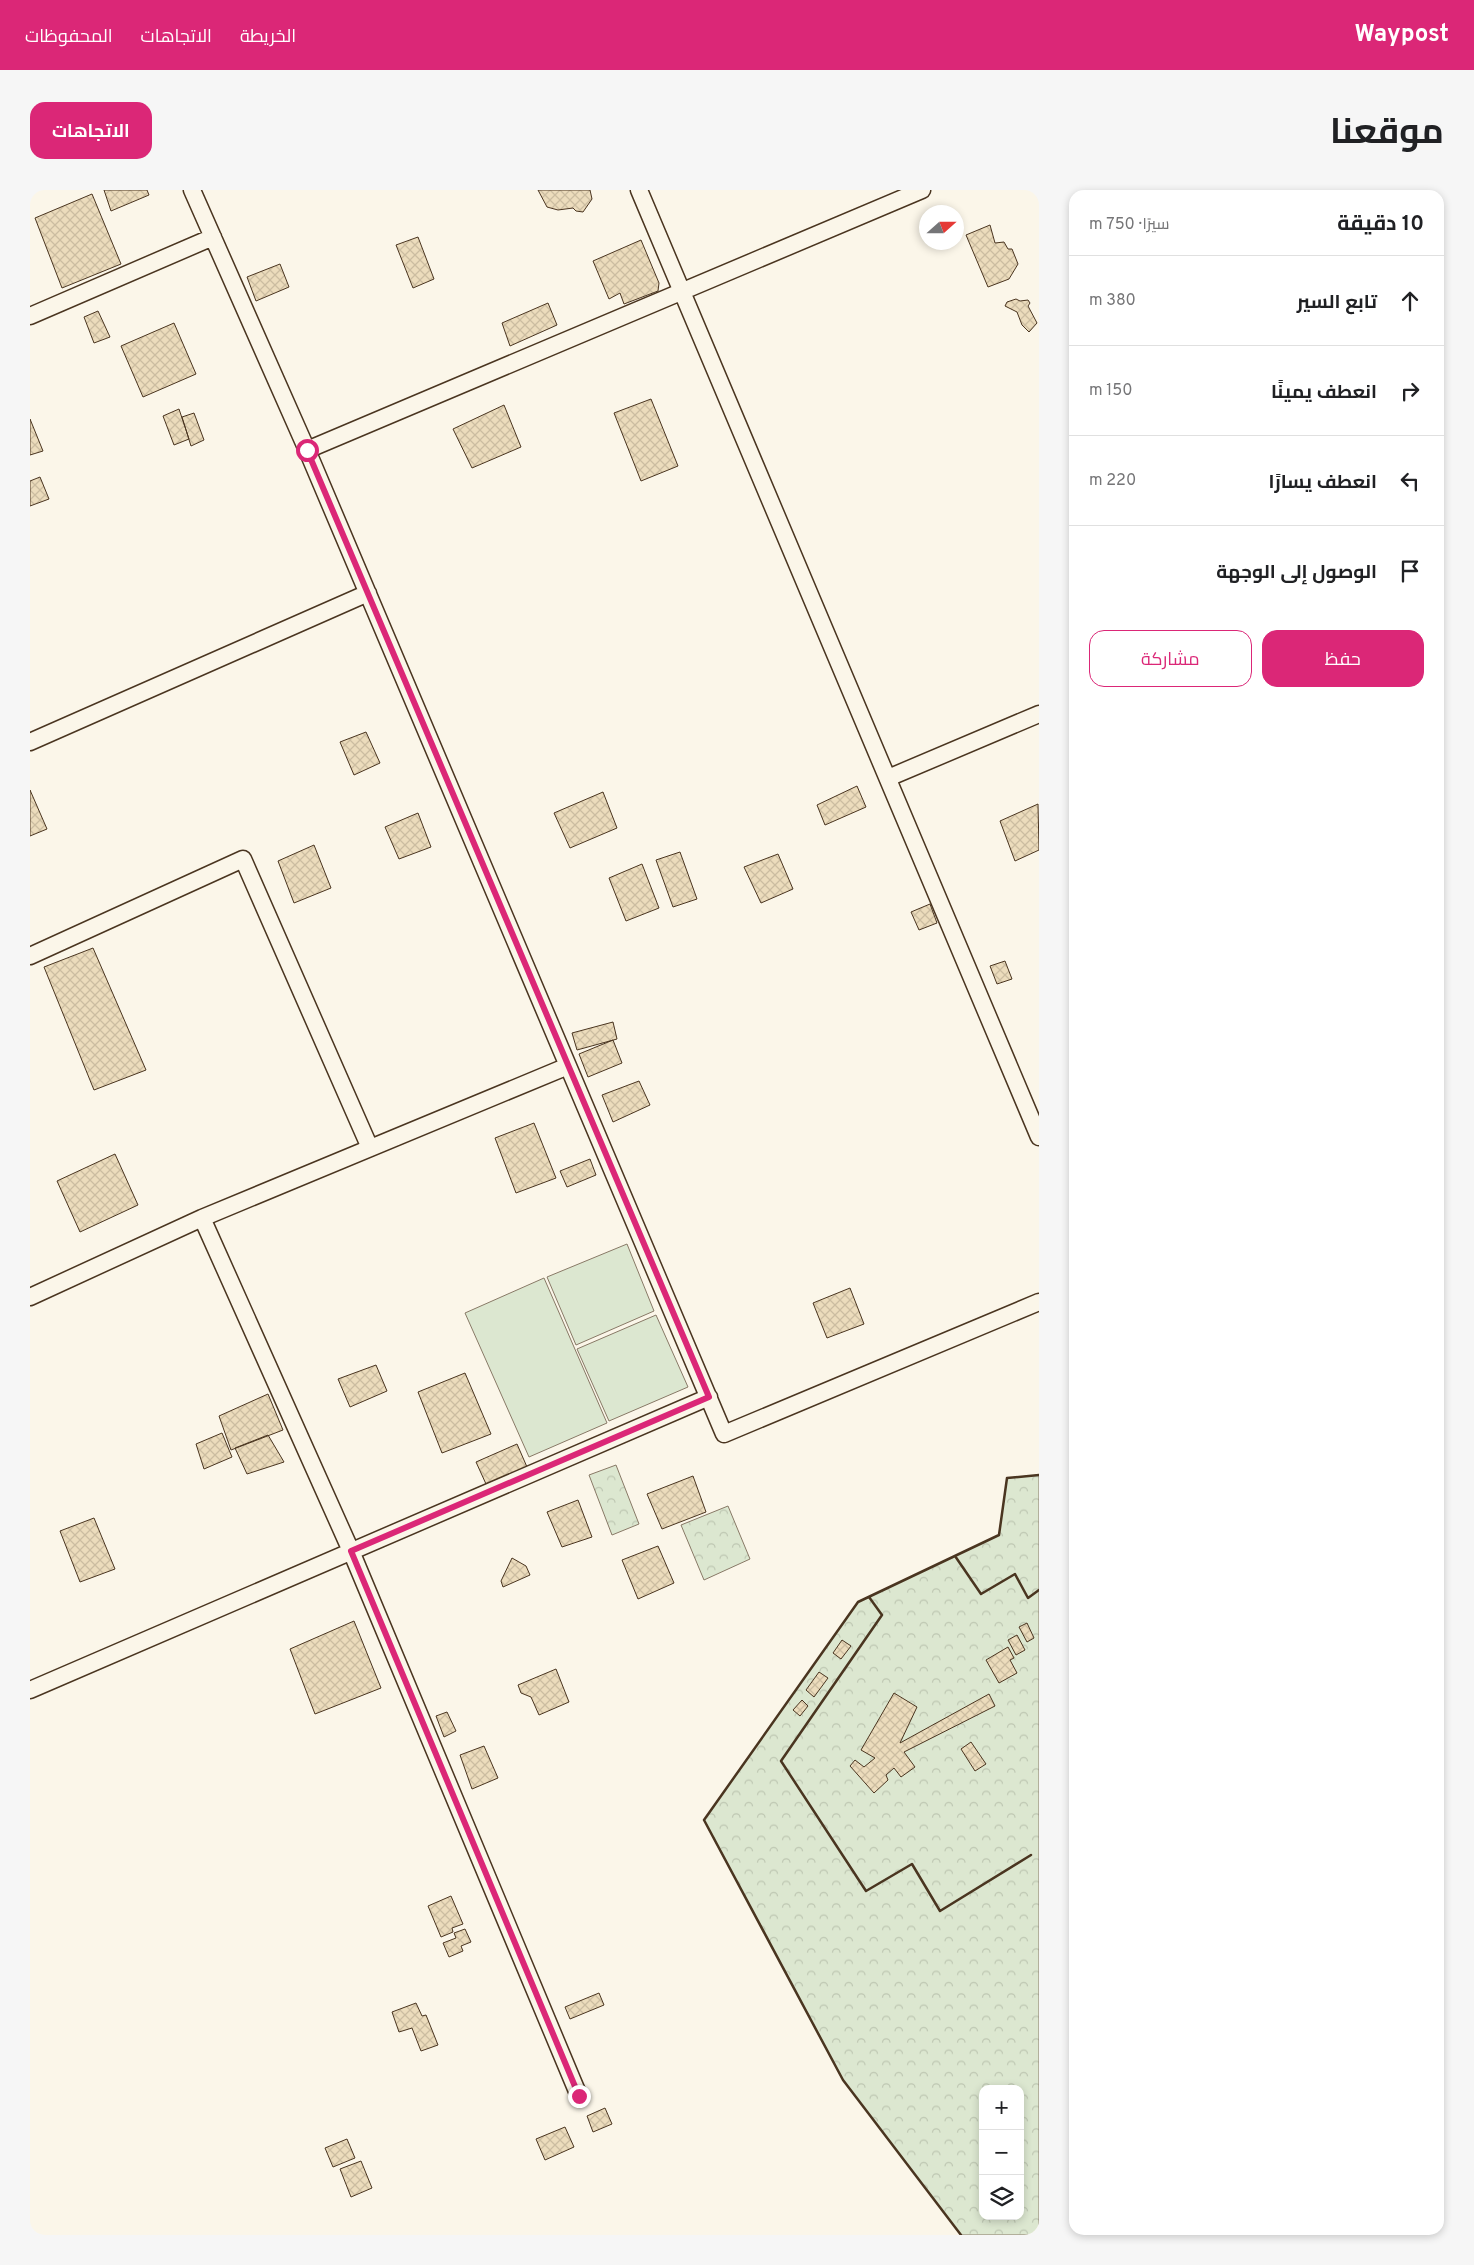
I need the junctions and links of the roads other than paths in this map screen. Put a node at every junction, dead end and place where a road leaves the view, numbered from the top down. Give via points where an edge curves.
1 (192, 190) edge
2 (640, 190) edge
3 (922, 190) edge
4 (213, 238) junction
5 (683, 292) junction
6 (30, 316) edge
7 (307, 450) junction
8 (368, 594) junction
9 (1039, 714) edge
10 (30, 742) edge
11 (888, 778) junction
12 (30, 956) edge
13 (568, 1066) junction
14 (1039, 1137) edge
15 (370, 1148) junction
16 (202, 1218) junction
17 (30, 1297) edge
18 (1039, 1302) edge
19 (709, 1397) junction
20 (351, 1551) junction
21 (30, 1690) edge
22 (579, 2096) dead end

1 - 4 street
2 - 5 street
3 - 5 street
4 - 6 street
4 - 7 street
5 - 7 street
5 - 11 street
7 - 8 street
8 - 10 street
8 - 13 street
9 - 11 street
11 - 14 street
12 - 15 street via 243,859
13 - 15 street
13 - 19 street
15 - 16 street
16 - 17 street
16 - 20 street
18 - 19 street via 724,1434
19 - 20 street
20 - 21 street
20 - 22 street

